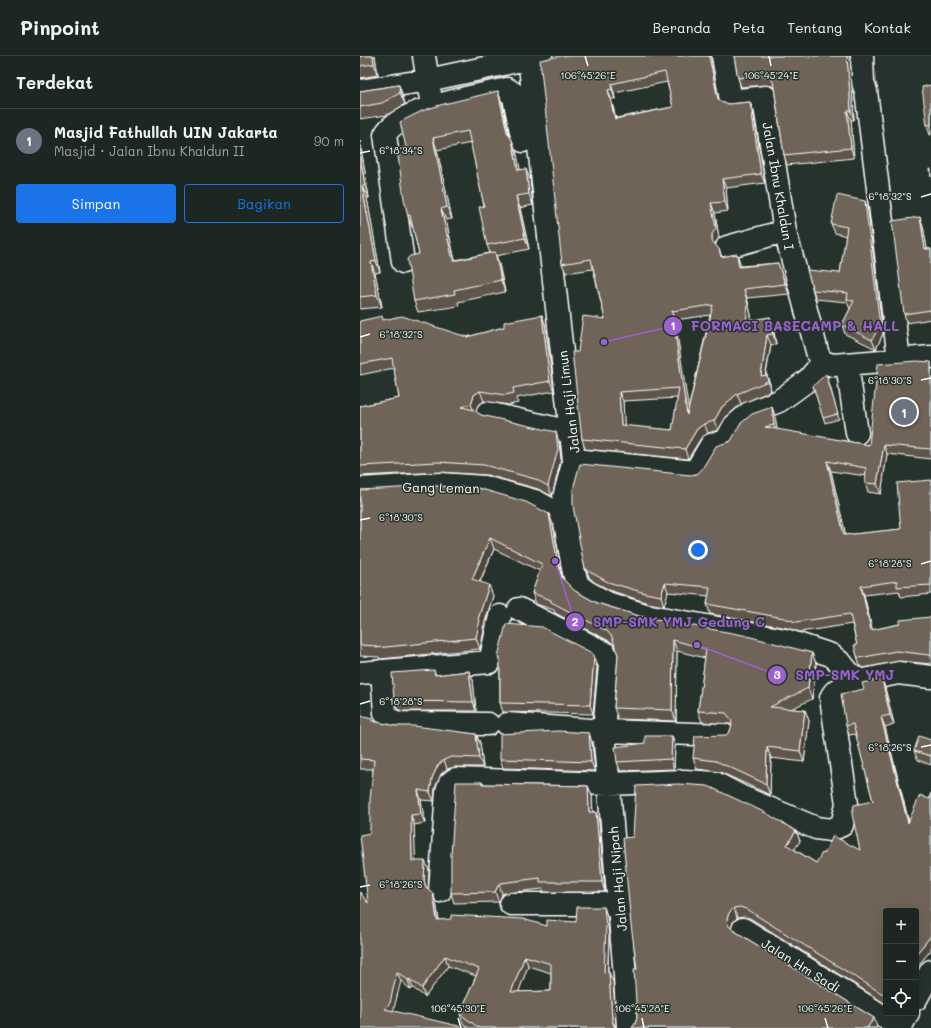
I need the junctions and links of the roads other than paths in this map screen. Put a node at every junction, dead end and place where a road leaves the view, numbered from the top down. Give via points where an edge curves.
1 (424, 56) edge
2 (723, 56) edge
3 (862, 56) edge
4 (535, 57) edge
5 (428, 80) junction
6 (360, 91) edge
7 (432, 106) junction
8 (523, 141) dead end
9 (784, 232) junction
10 (727, 247) dead end
11 (404, 262) dead end
12 (931, 356) edge
13 (899, 360) junction
14 (824, 362) junction
15 (847, 364) junction
16 (487, 413) dead end
17 (571, 432) junction
18 (857, 433) dead end
19 (574, 460) junction
20 (360, 489) edge
21 (564, 517) junction
22 (382, 671) junction
23 (360, 673) edge
24 (931, 677) edge
25 (860, 681) junction
26 (604, 731) junction
27 (724, 735) edge
28 (609, 784) junction
29 (440, 892) dead end
30 (510, 904) dead end
31 (618, 904) junction
32 (743, 929) dead end
33 (931, 971) edge
34 (919, 993) edge
35 (903, 1023) edge
36 (628, 1028) edge

1 - 5 main road
2 - 9 main road, Jalan Ibnu Khaldun I via 731,101 766,97 764,100
3 - 13 main road via 863,83
4 - 5 main road
4 - 17 main road, Jalan Haji Limun
5 - 6 main road
5 - 7 main road
7 - 8 main road via 510,90 513,93
7 - 11 main road via 393,125 386,135
9 - 10 main road
9 - 14 main road, Jalan Ibnu Khaldun I via 818,355
12 - 13 main road
13 - 15 main road
14 - 15 main road via 833,365
14 - 19 main road via 808,380 779,401 748,413 734,426 726,441 711,444 695,472
15 - 18 main road
16 - 17 main road
17 - 19 main road, Jalan Haji Limun
19 - 21 main road, Jalan Haji Limun via 564,497
20 - 21 main road, Gang Leman via 440,484 484,487 535,502
21 - 25 main road, Jalan Haji Limun via 578,585 600,600 645,615 785,640 831,655
22 - 23 main road
22 - 26 main road via 386,713 390,720 400,723 498,724
22 - 26 main road, Jalan Haji Nipah via 490,662 510,612 605,653 610,665
24 - 25 main road via 898,673
25 - 28 main road via 838,689 831,698 847,804 842,825 831,830 816,828 715,783 685,781
26 - 27 main road
26 - 28 main road, Jalan Haji Nipah
28 - 29 main road via 455,779 449,784 447,791
28 - 31 main road, Jalan Haji Nipah
30 - 31 main road
31 - 36 main road, Jalan Haji Nipah
32 - 35 main road, Jalan Hm Sadi
33 - 34 main road

